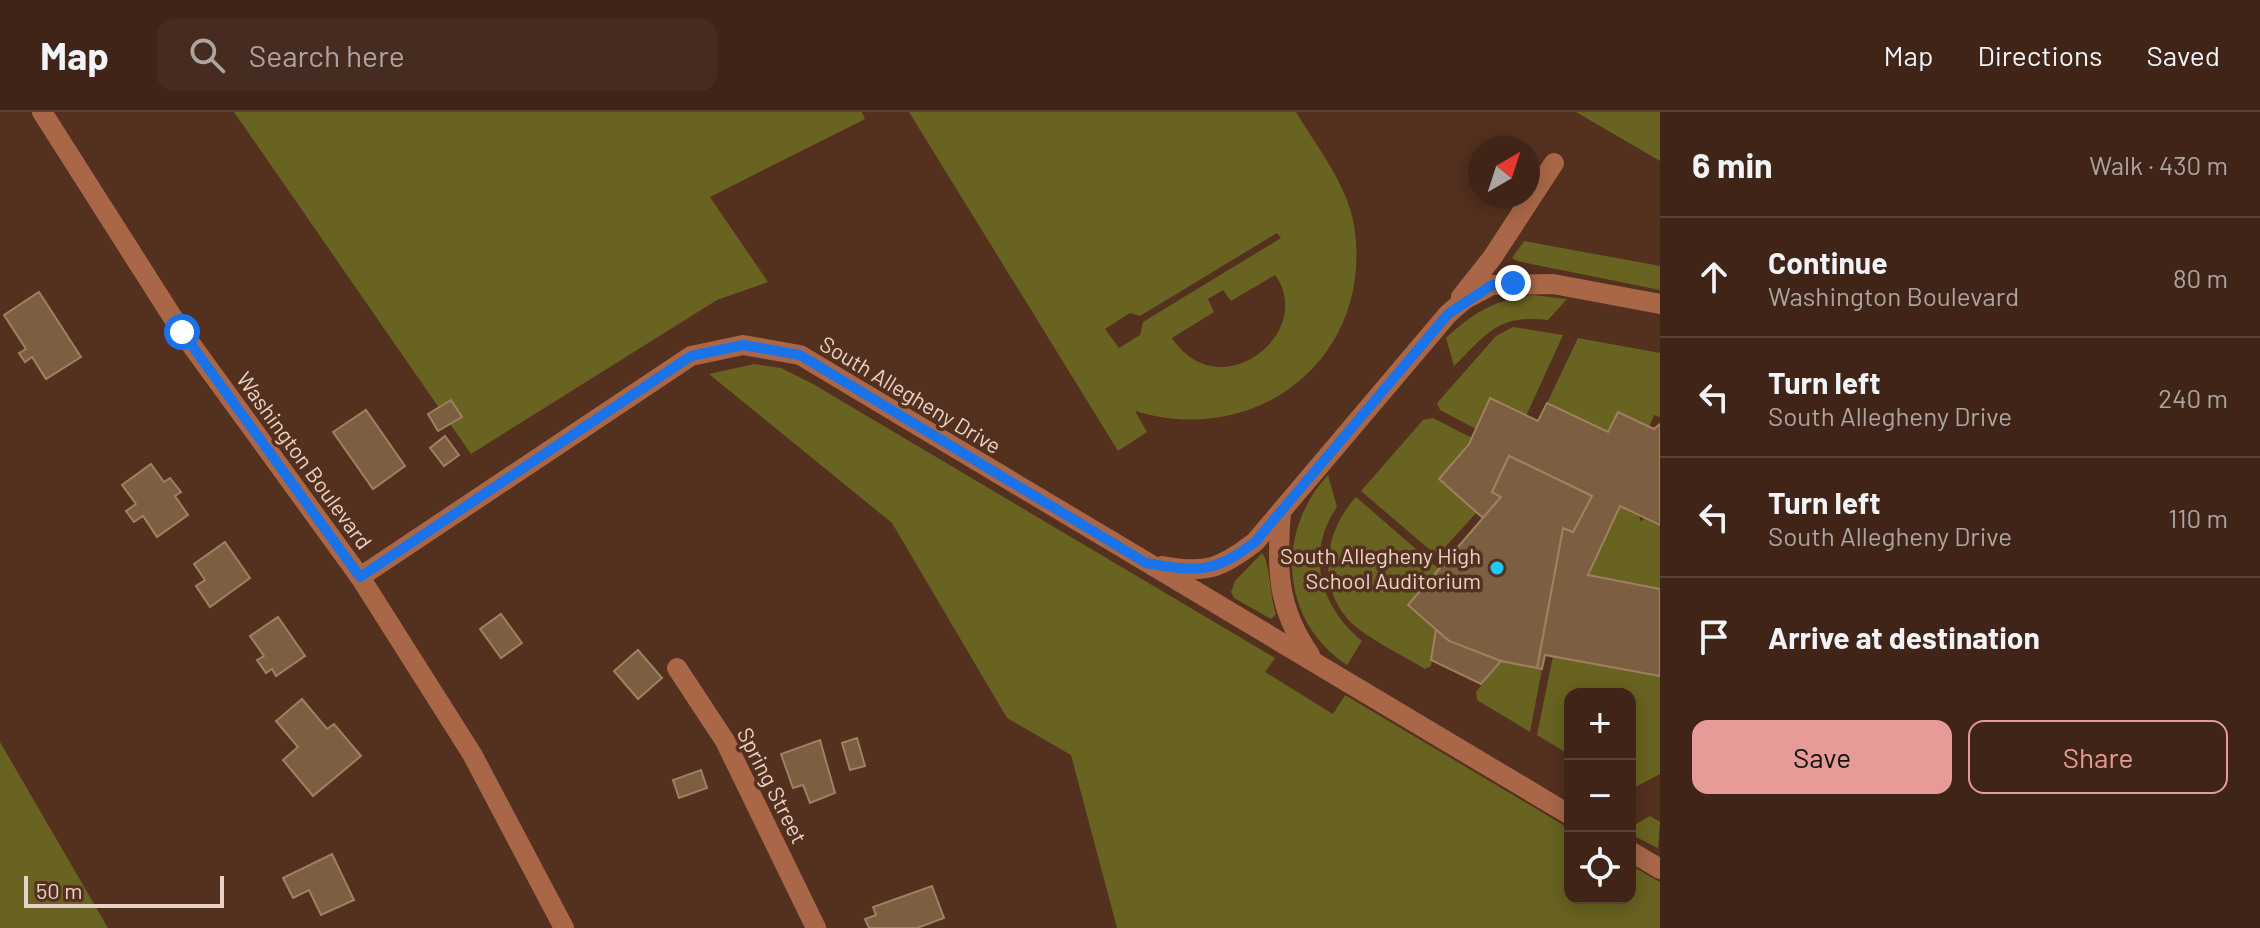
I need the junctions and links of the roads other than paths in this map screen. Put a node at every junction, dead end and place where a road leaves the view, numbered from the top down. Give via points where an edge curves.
1 (42, 112) edge
2 (1554, 163) dead end
3 (1660, 304) edge
4 (1448, 314) junction
5 (1281, 511) junction
6 (1146, 563) junction
7 (360, 577) junction
8 (1314, 660) junction
9 (677, 668) dead end
10 (1564, 811) edge
11 (1636, 855) edge
12 (1660, 869) edge
13 (564, 928) edge
14 (816, 928) edge

1 - 7 street, Washington Boulevard via 182,332
2 - 4 street
3 - 4 street, South Allegheny Drive via 1553,284 1513,283 1492,285
4 - 5 street, South Allegheny Drive
5 - 6 street, South Allegheny Drive via 1255,542 1227,563 1195,572
5 - 8 street via 1279,587 1294,632
6 - 7 street, South Allegheny Drive via 800,355 743,345 691,356
6 - 8 street, South Allegheny Drive
7 - 13 street, Washington Boulevard via 472,754
8 - 10 street, South Allegheny Drive
9 - 14 street, Spring Street via 725,741
11 - 12 street

